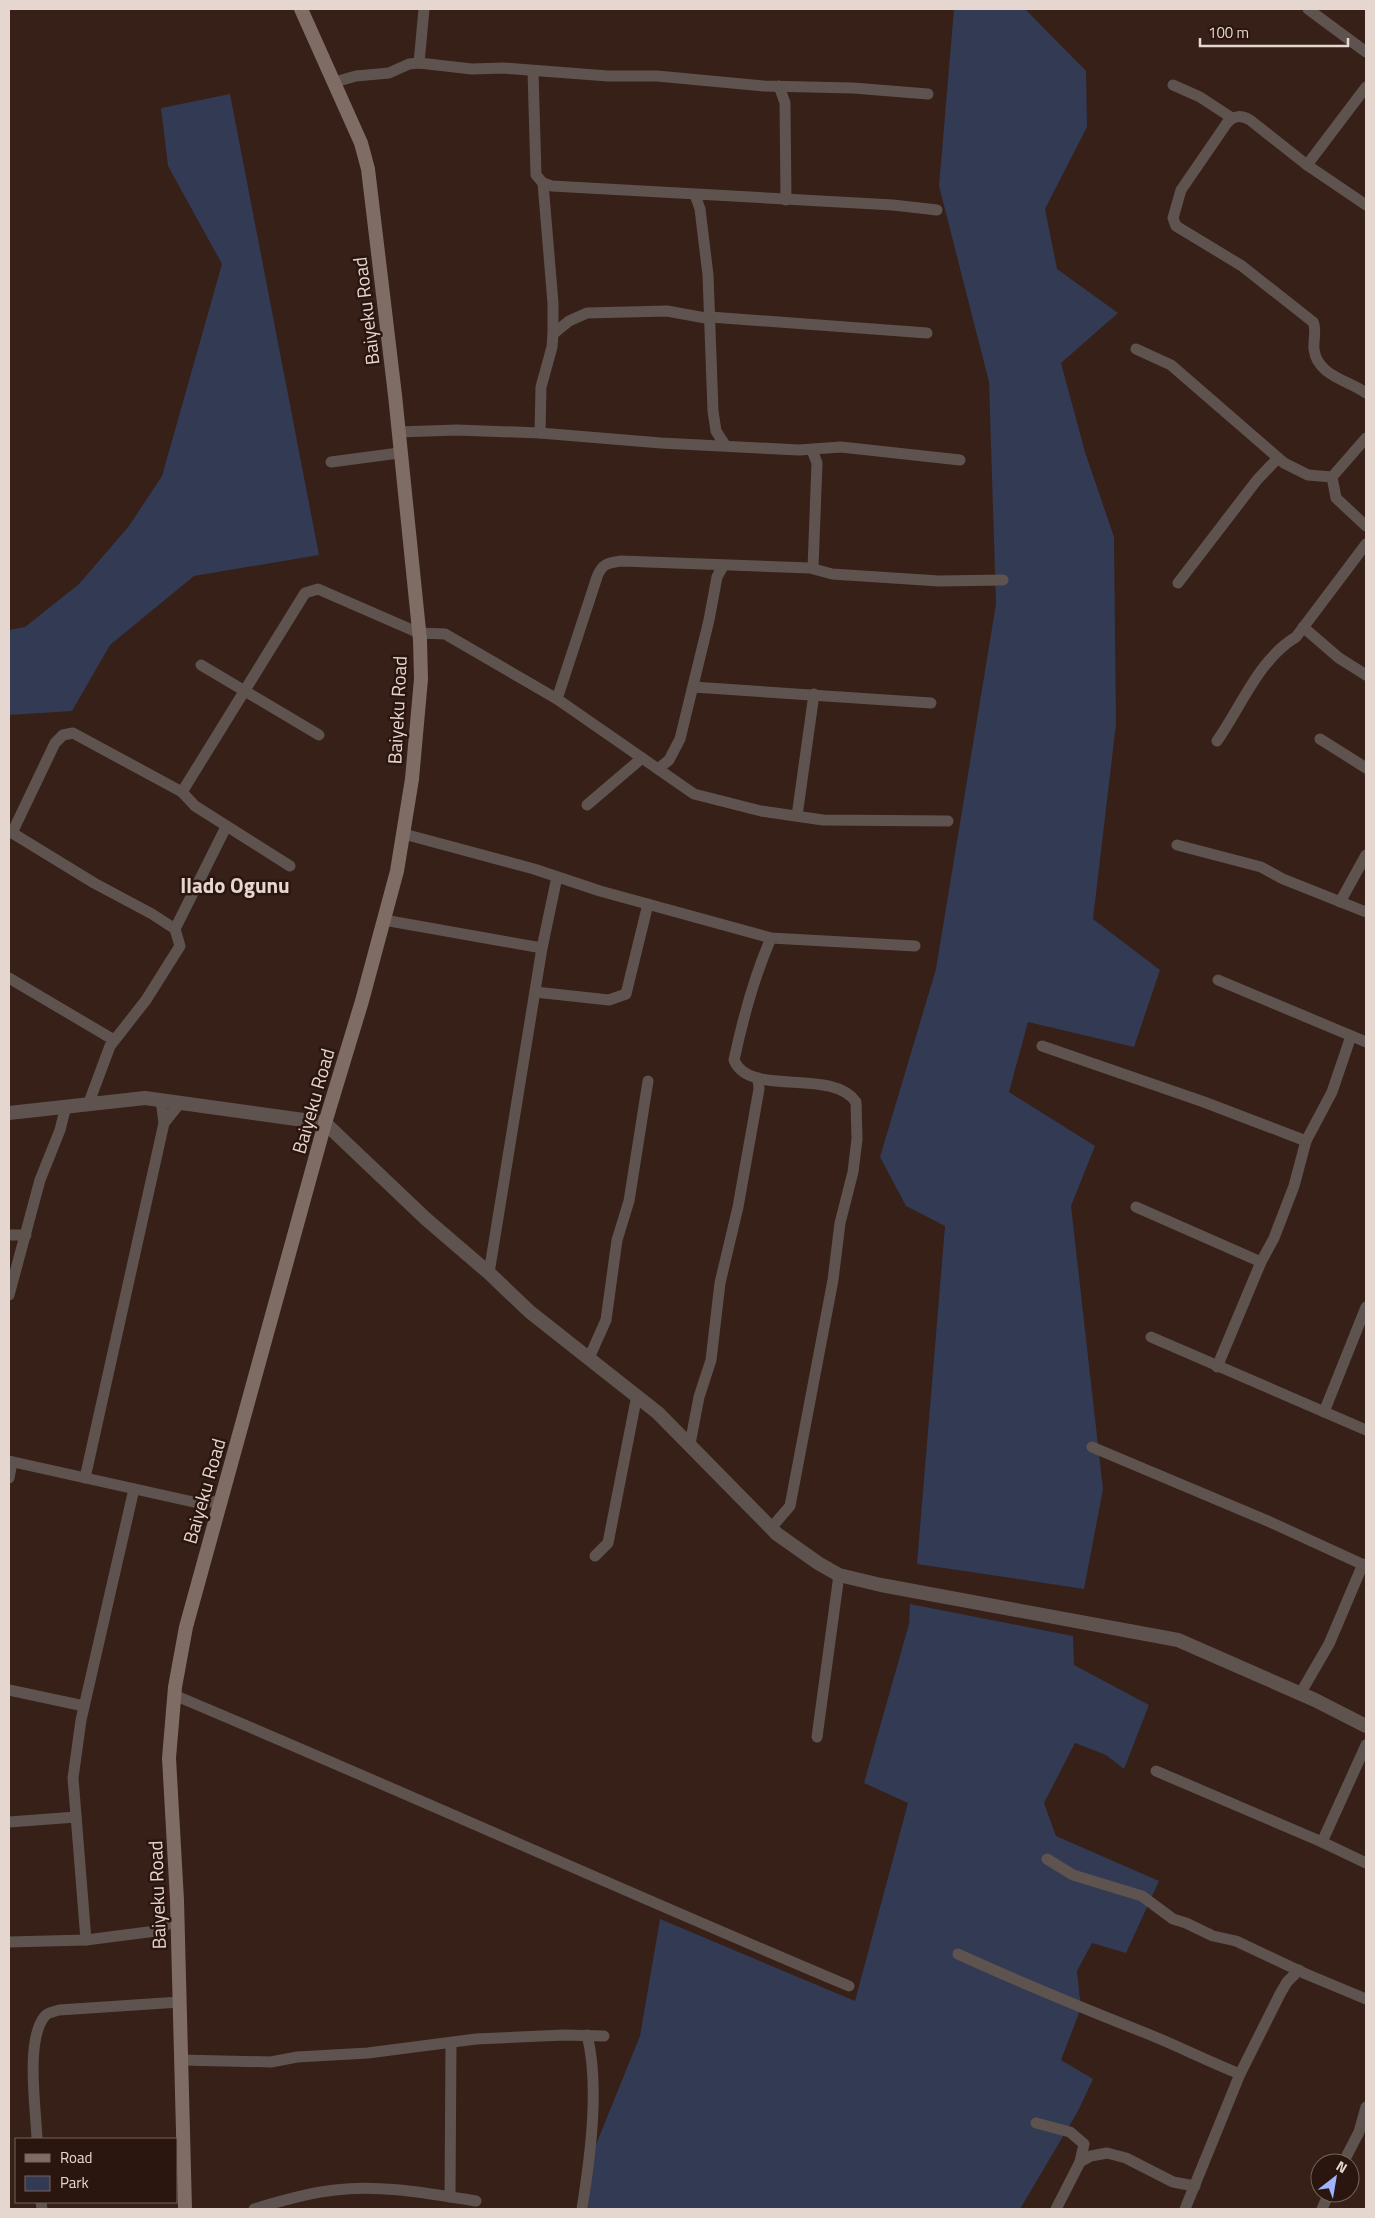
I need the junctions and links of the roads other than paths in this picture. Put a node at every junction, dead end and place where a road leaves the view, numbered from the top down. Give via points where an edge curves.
1 (300, 9) edge
2 (424, 9) edge
3 (1308, 9) edge
4 (1366, 52) edge
5 (419, 63) junction
6 (533, 71) junction
7 (335, 82) junction
8 (1173, 84) dead end
9 (779, 86) junction
10 (1366, 87) edge
11 (928, 94) dead end
12 (1232, 118) junction
13 (1307, 165) junction
14 (543, 183) junction
15 (700, 195) junction
16 (786, 200) junction
17 (1366, 205) edge
18 (937, 210) dead end
19 (710, 318) junction
20 (927, 333) dead end
21 (552, 334) junction
22 (1136, 349) dead end
23 (1366, 393) edge
24 (716, 431) junction
25 (398, 432) junction
26 (540, 434) junction
27 (1366, 438) edge
28 (706, 445) junction
29 (725, 445) junction
30 (812, 450) junction
31 (399, 453) junction
32 (1278, 458) junction
33 (960, 460) dead end
34 (331, 462) dead end
35 (1332, 477) junction
36 (1366, 526) edge
37 (1366, 544) edge
38 (708, 565) junction
39 (723, 566) junction
40 (813, 568) junction
41 (717, 578) junction
42 (1003, 580) dead end
43 (1178, 583) dead end
44 (1303, 627) junction
45 (419, 633) junction
46 (201, 665) dead end
47 (1366, 675) edge
48 (693, 687) junction
49 (245, 690) junction
50 (814, 694) junction
51 (558, 699) junction
52 (931, 703) dead end
53 (319, 735) dead end
54 (1320, 739) dead end
55 (1217, 741) dead end
56 (642, 758) junction
57 (1366, 768) edge
58 (658, 769) junction
59 (182, 792) junction
60 (587, 805) dead end
61 (797, 816) junction
62 (948, 821) dead end
63 (226, 827) junction
64 (10, 832) edge
65 (404, 834) junction
66 (1177, 844) dead end
67 (1366, 855) edge
68 (290, 866) dead end
69 (557, 877) junction
70 (1340, 902) junction
71 (648, 904) junction
72 (1366, 912) edge
73 (384, 920) junction
74 (175, 929) junction
75 (771, 938) junction
76 (915, 946) dead end
77 (542, 948) junction
78 (9, 978) edge
79 (1218, 980) dead end
80 (535, 992) junction
81 (1351, 1036) junction
82 (114, 1040) junction
83 (1366, 1042) edge
84 (1042, 1046) dead end
85 (758, 1078) junction
86 (648, 1081) dead end
87 (160, 1100) junction
88 (180, 1103) junction
89 (88, 1105) junction
90 (66, 1106) junction
91 (9, 1113) edge
92 (325, 1123) junction
93 (164, 1124) junction
94 (1306, 1141) junction
95 (1136, 1207) dead end
96 (9, 1235) edge
97 (26, 1235) junction
98 (1261, 1262) junction
99 (489, 1273) junction
100 (9, 1295) edge
101 (1366, 1307) edge
102 (1151, 1337) dead end
103 (589, 1358) junction
104 (1217, 1367) junction
105 (636, 1395) junction
106 (1324, 1412) junction
107 (1366, 1430) edge
108 (690, 1444) junction
109 (1092, 1447) dead end
110 (10, 1461) edge
111 (9, 1478) edge
112 (86, 1478) junction
113 (134, 1489) junction
114 (219, 1508) junction
115 (771, 1528) junction
116 (595, 1556) dead end
117 (1365, 1565) edge
118 (839, 1575) junction
119 (9, 1690) edge
120 (1300, 1694) junction
121 (174, 1695) junction
122 (84, 1706) junction
123 (1366, 1726) edge
124 (817, 1737) dead end
125 (1366, 1746) edge
126 (1156, 1770) dead end
127 (76, 1817) junction
128 (9, 1822) edge
129 (1322, 1842) junction
130 (1048, 1859) dead end
131 (1366, 1863) edge
132 (178, 1918) junction
133 (156, 1931) junction
134 (86, 1940) junction
135 (178, 1940) junction
136 (9, 1942) edge
137 (958, 1954) dead end
138 (1299, 1970) junction
139 (848, 1986) dead end
140 (1366, 1999) edge
141 (180, 2002) junction
142 (587, 2035) junction
143 (604, 2036) dead end
144 (451, 2043) junction
145 (181, 2060) junction
146 (1240, 2074) junction
147 (1366, 2107) edge
148 (1036, 2123) dead end
149 (37, 2138) edge
150 (1348, 2153) edge
151 (1080, 2162) junction
152 (1195, 2186) junction
153 (450, 2197) junction
154 (476, 2201) dead end
155 (184, 2209) edge
156 (254, 2209) edge
157 (582, 2209) edge
158 (1056, 2209) edge
159 (1185, 2209) edge

1 - 7 main road, Baiyeku Road
2 - 5 street
3 - 4 street
5 - 6 street
5 - 7 street via 389,73
6 - 9 street via 657,76
6 - 14 street via 536,175
7 - 25 main road, Baiyeku Road via 361,143 368,170
8 - 12 street
9 - 11 street
9 - 16 street via 785,102
10 - 13 street
12 - 13 street via 1240,116 1250,120
12 - 23 street via 1181,190 1173,223 1242,266 1307,316 1316,327 1313,347 1321,367
13 - 17 street
14 - 15 street
14 - 21 street via 553,303
15 - 16 street
15 - 19 street
16 - 18 street
19 - 20 street
19 - 21 street via 667,311 587,313
19 - 24 street
21 - 26 street via 542,387
22 - 32 street via 1170,366
24 - 28 street
24 - 29 street
25 - 26 street via 457,430
25 - 31 main road, Baiyeku Road
26 - 28 street
27 - 35 street
28 - 29 street
29 - 30 street
30 - 33 street via 841,447
30 - 40 street via 817,463
31 - 34 street
31 - 45 main road, Baiyeku Road
32 - 35 street via 1308,475
32 - 43 street via 1257,480
35 - 36 street via 1336,498
37 - 44 street
38 - 39 street
38 - 41 street
38 - 51 street via 621,561 606,563 600,568
39 - 40 street
39 - 41 street
40 - 42 street via 841,575 940,581
41 - 48 street
44 - 47 street via 1339,658
44 - 55 street via 1263,668
45 - 49 street via 318,589 310,590 305,593
45 - 51 street via 445,634
45 - 65 main road, Baiyeku Road via 421,679
46 - 49 street
48 - 50 street
48 - 58 street via 680,739 669,760
49 - 53 street
49 - 59 street
50 - 52 street
50 - 61 street
51 - 56 street
54 - 57 street
56 - 58 street
56 - 60 street
58 - 61 street via 694,794 761,811
59 - 63 street via 195,806
59 - 64 street via 73,733 55,743
61 - 62 street via 829,820
63 - 68 street
63 - 74 street
64 - 74 street
65 - 69 street
65 - 73 main road, Baiyeku Road
66 - 70 street via 1262,867
67 - 70 street
69 - 71 street
69 - 77 street
70 - 72 street
71 - 75 street
71 - 80 street via 626,994 609,1000
73 - 77 street
73 - 92 main road, Baiyeku Road
74 - 82 street via 180,946 146,1000
75 - 76 street
75 - 85 street via 759,965 734,1060 740,1068
77 - 80 street
78 - 82 street
79 - 81 street
80 - 99 street
81 - 83 street
81 - 94 street via 1332,1092
82 - 89 street
84 - 94 street
85 - 108 street via 759,1088 738,1207 720,1283 711,1360 699,1397
85 - 115 street via 839,1089 856,1102 857,1139 853,1172 840,1223 834,1280 804,1439 790,1506
86 - 103 street via 629,1201 617,1240 606,1320
87 - 88 street
87 - 89 street via 145,1098
87 - 93 street
88 - 92 street
88 - 93 street
89 - 90 street
90 - 91 street
90 - 97 street via 40,1180
92 - 99 street via 426,1219
92 - 114 main road, Baiyeku Road
93 - 112 street
94 - 98 street via 1294,1186
95 - 98 street
96 - 97 street
97 - 100 street
98 - 104 street
99 - 103 street via 530,1312
101 - 106 street
102 - 104 street
103 - 105 street
104 - 106 street
105 - 108 street
105 - 116 street via 608,1543
106 - 107 street
108 - 115 street
109 - 117 street
110 - 111 street
110 - 112 street
112 - 113 street
113 - 114 street
113 - 122 street
114 - 121 main road, Baiyeku Road via 186,1627
115 - 118 street via 818,1564
117 - 120 street via 1329,1644
118 - 120 street via 1178,1640
118 - 124 street
119 - 122 street
120 - 123 street
121 - 132 main road, Baiyeku Road via 169,1758
121 - 139 street
122 - 127 street via 73,1770
125 - 129 street
126 - 129 street
127 - 128 street
127 - 134 street
129 - 131 street
130 - 138 street via 1073,1875 1142,1896 1173,1919 1213,1936 1236,1941
132 - 133 street
132 - 135 main road, Baiyeku Road
133 - 134 street
133 - 135 street
134 - 136 street
135 - 141 main road, Baiyeku Road
137 - 146 street via 1032,1989
138 - 140 street
138 - 146 street via 1280,1994
141 - 145 main road, Baiyeku Road
141 - 149 street via 59,2010 46,2014 40,2023 34,2047
142 - 143 street
142 - 144 street via 476,2039
142 - 157 street via 591,2052 591,2136
144 - 145 street via 271,2062
144 - 153 street
145 - 155 main road, Baiyeku Road
146 - 152 street
147 - 150 street via 1359,2132
148 - 151 street via 1070,2132 1084,2144
151 - 152 street via 1107,2153 1126,2158 1173,2182
151 - 158 street
152 - 159 street
153 - 154 street
153 - 156 street via 380,2190 337,2190

